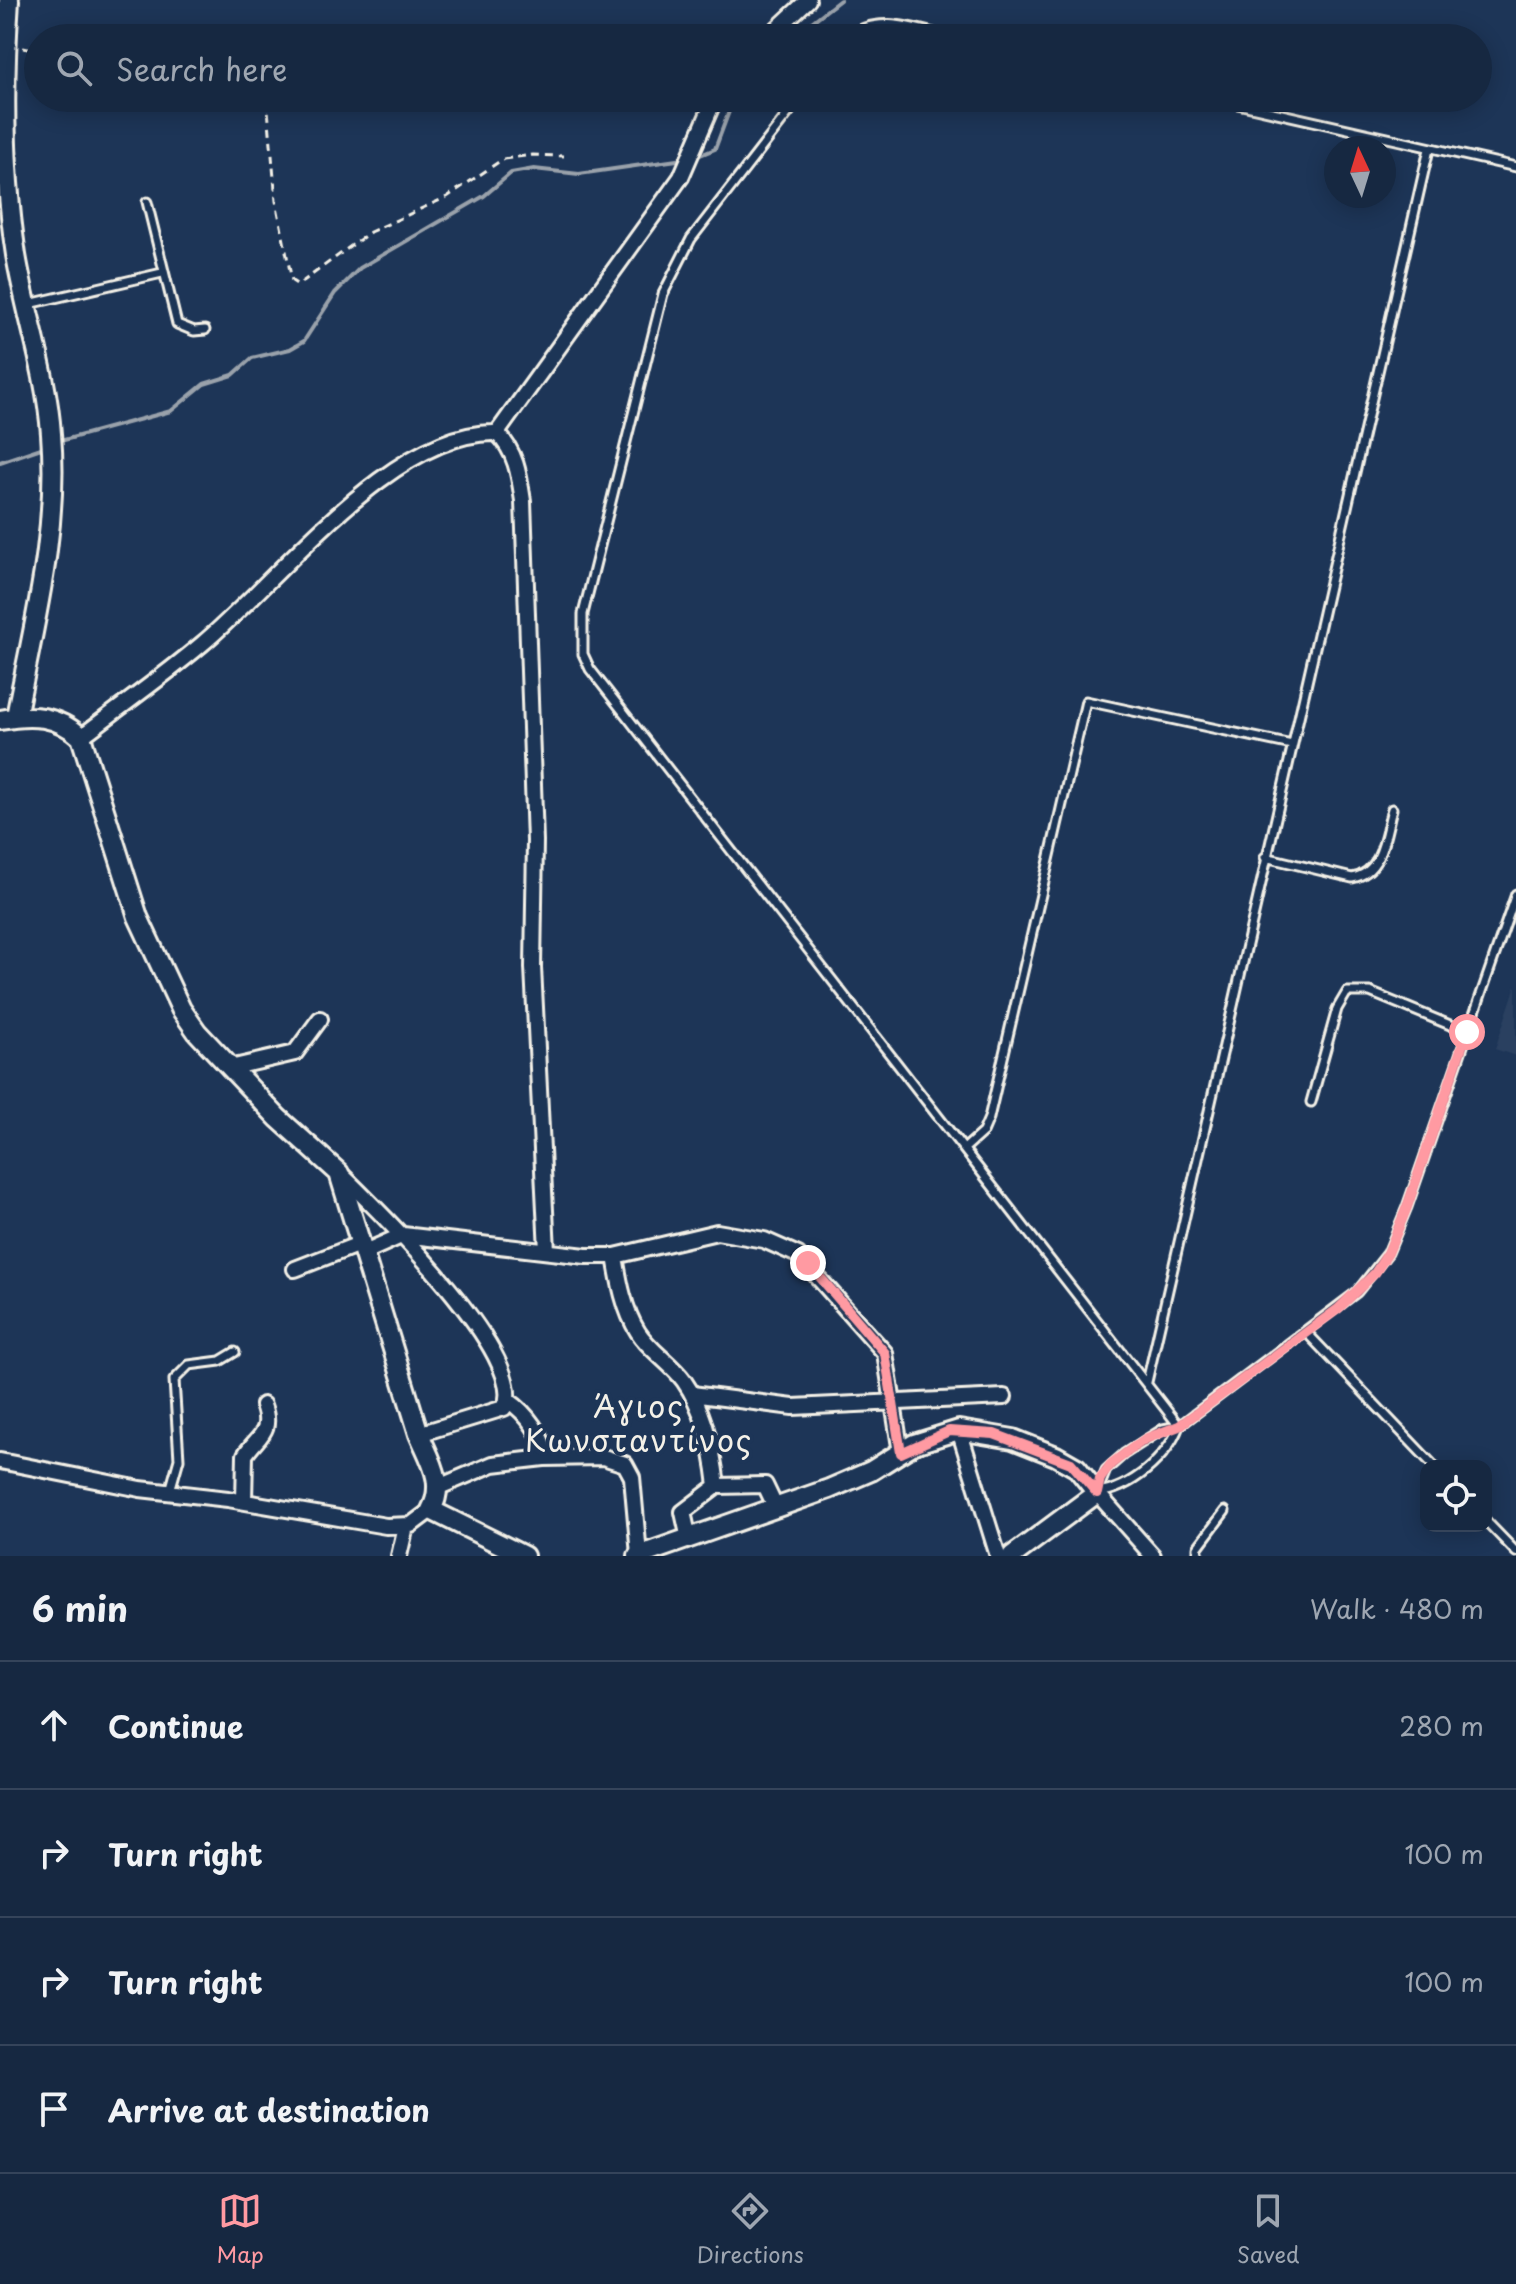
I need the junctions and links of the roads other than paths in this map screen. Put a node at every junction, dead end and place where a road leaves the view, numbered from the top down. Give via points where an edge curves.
1 (9, 0) edge
2 (808, 0) edge
3 (782, 24) edge
4 (709, 112) edge
5 (789, 112) edge
6 (1271, 112) edge
7 (1429, 149) junction
8 (1516, 167) edge
9 (147, 202) dead end
10 (162, 273) junction
11 (27, 305) junction
12 (205, 330) dead end
13 (497, 433) junction
14 (8, 718) edge
15 (81, 737) junction
16 (1292, 745) junction
17 (1392, 809) dead end
18 (1265, 857) junction
19 (1516, 894) edge
20 (320, 1019) dead end
21 (1467, 1032) junction
22 (230, 1068) junction
23 (1311, 1102) dead end
24 (964, 1149) junction
25 (339, 1173) junction
26 (403, 1235) junction
27 (364, 1247) junction
28 (547, 1251) junction
29 (615, 1256) junction
30 (295, 1269) dead end
31 (1307, 1333) junction
32 (235, 1352) dead end
33 (1147, 1382) junction
34 (692, 1394) junction
35 (1004, 1397) dead end
36 (509, 1401) junction
37 (893, 1403) junction
38 (263, 1405) dead end
39 (1179, 1426) junction
40 (959, 1430) junction
41 (419, 1434) junction
42 (901, 1453) junction
43 (544, 1458) junction
44 (1428, 1460) edge
45 (0, 1461) edge
46 (717, 1486) junction
47 (439, 1487) junction
48 (169, 1493) junction
49 (1097, 1493) junction
50 (244, 1501) junction
51 (775, 1506) junction
52 (431, 1510) junction
53 (1225, 1511) dead end
54 (406, 1526) junction
55 (1492, 1527) edge
56 (689, 1539) junction
57 (1516, 1552) edge
58 (399, 1556) edge
59 (524, 1556) edge
60 (638, 1556) edge
61 (998, 1556) edge
62 (1012, 1556) edge
63 (1153, 1556) edge
64 (1198, 1556) edge

1 - 11 street via 5,143 16,254
2 - 3 street
4 - 13 street via 672,191
5 - 24 lane via 691,239 663,294 583,614 583,654
6 - 7 lane
7 - 8 lane
7 - 16 lane
9 - 10 lane
10 - 11 lane
10 - 12 lane via 177,324
11 - 14 street via 51,431 53,475 48,541
13 - 15 street via 450,439 418,453 339,516 203,643
13 - 28 street via 517,463 523,501 535,841 533,967
14 - 15 street via 51,718
15 - 22 street via 138,917 181,1009
16 - 18 lane
16 - 24 lane via 1086,701 989,1118 983,1132
17 - 18 lane via 1377,860 1362,876
18 - 33 lane
19 - 21 lane
20 - 22 street via 295,1053
21 - 23 lane via 1370,992 1347,992 1337,1009
21 - 31 lane via 1388,1253 1357,1292
22 - 25 street
24 - 33 lane
25 - 26 street
25 - 27 street
26 - 27 street
26 - 28 street
26 - 36 street via 484,1336
27 - 30 street
27 - 41 street
28 - 29 street
29 - 34 street via 638,1332 672,1364
29 - 37 street via 717,1232 786,1248 808,1263 885,1353
31 - 39 lane
31 - 44 lane
32 - 48 lane via 220,1361 189,1365 174,1380 179,1459
33 - 39 lane
34 - 37 street via 793,1407
34 - 46 street via 711,1444
35 - 37 street
36 - 41 street via 504,1408
36 - 43 street via 528,1419 543,1444
37 - 42 street
38 - 50 street via 267,1428 245,1455
39 - 49 lane via 1162,1455 1125,1485
39 - 49 lane via 1145,1439 1111,1464
40 - 42 street
40 - 49 street via 1013,1439 1056,1456 1077,1468
40 - 61 street
41 - 47 street
42 - 51 street via 829,1489
43 - 47 street via 493,1464
43 - 60 street via 603,1457 625,1464 632,1477
45 - 48 street
46 - 51 street via 765,1485
46 - 56 street via 683,1512
47 - 52 street
48 - 50 street
49 - 62 street
49 - 63 street
50 - 54 street
51 - 56 street
52 - 54 street
52 - 59 street
53 - 64 lane via 1198,1547
54 - 58 street
55 - 57 lane
56 - 60 street

